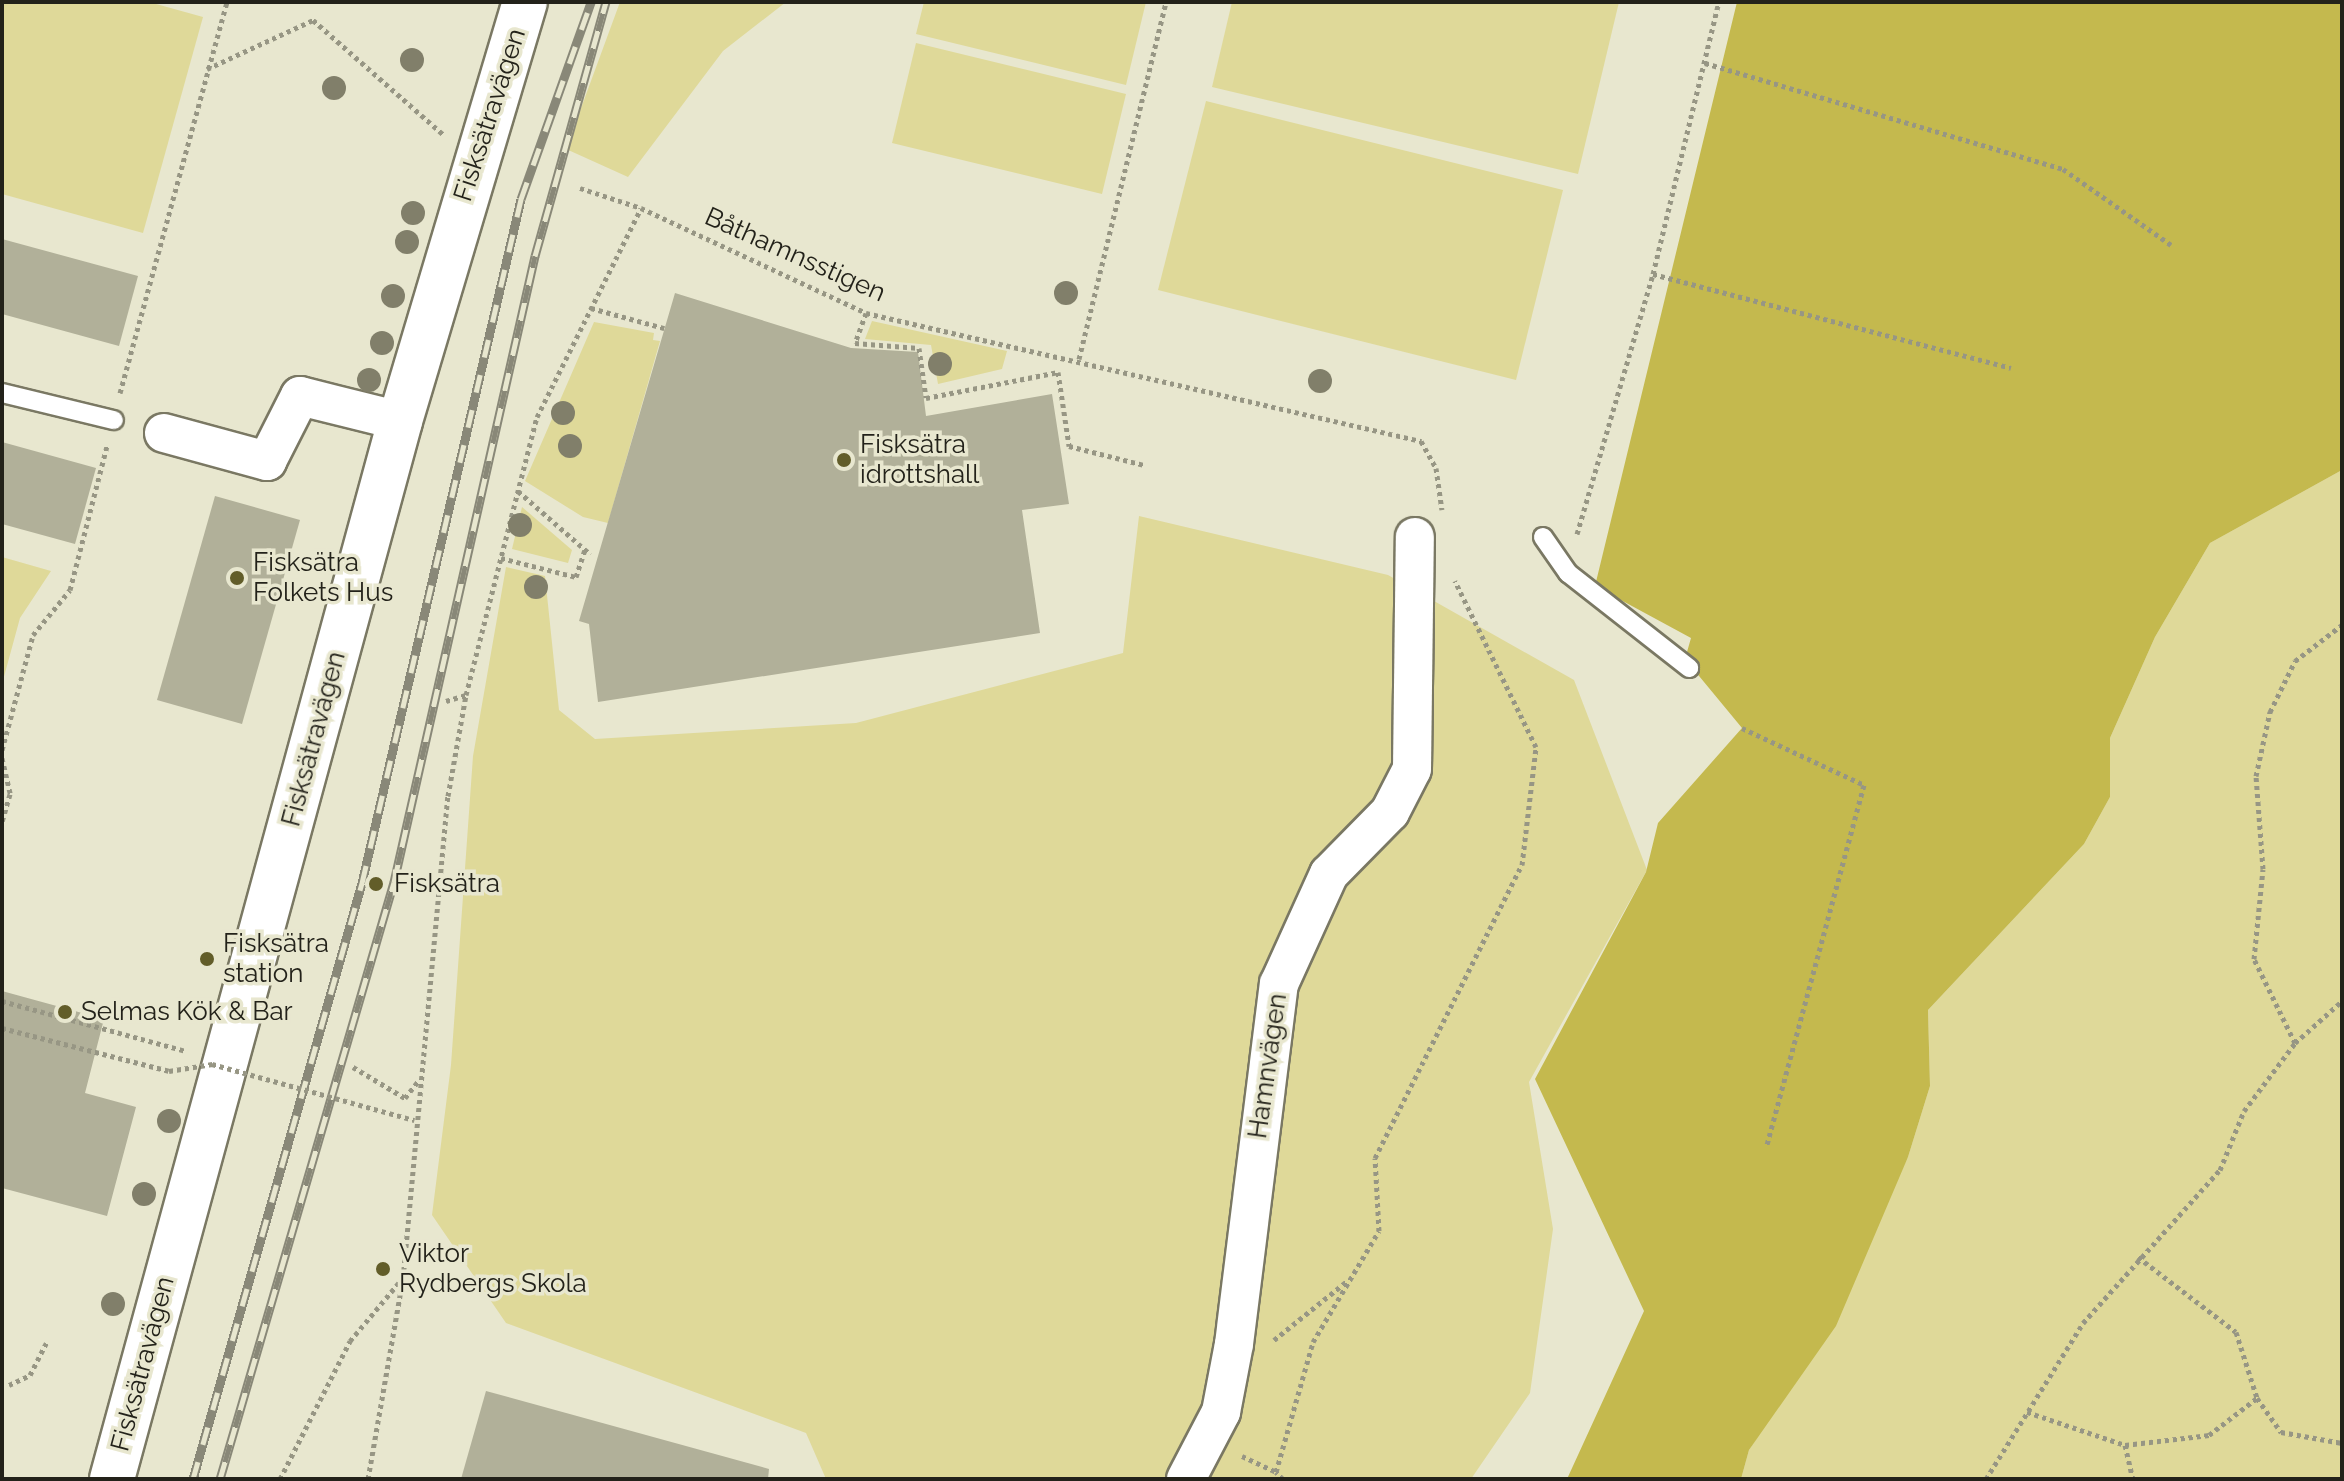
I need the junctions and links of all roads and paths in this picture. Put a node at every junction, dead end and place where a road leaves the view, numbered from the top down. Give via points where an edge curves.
1 (227, 2) edge
2 (525, 2) edge
3 (1166, 2) edge
4 (1719, 2) edge
5 (1705, 63) junction
6 (206, 69) junction
7 (457, 147) dead end
8 (580, 188) dead end
9 (641, 208) junction
10 (2171, 245) dead end
11 (1653, 274) junction
12 (591, 308) junction
13 (866, 313) junction
14 (664, 328) dead end
15 (1079, 359) junction
16 (2011, 368) dead end
17 (2, 393) edge
18 (114, 420) junction
19 (400, 421) junction
20 (164, 433) dead end
21 (1144, 465) dead end
22 (518, 491) junction
23 (1429, 528) joint
24 (1543, 537) dead end
25 (1573, 546) dead end
26 (501, 558) junction
27 (1450, 572) dead end
28 (2342, 625) edge
29 (1689, 668) dead end
30 (466, 695) junction
31 (446, 701) dead end
32 (1742, 728) dead end
33 (2, 750) edge
34 (2, 758) edge
35 (2, 822) edge
36 (2, 1001) edge
37 (2342, 1001) edge
38 (2, 1028) edge
39 (2295, 1043) junction
40 (212, 1064) junction
41 (353, 1067) dead end
42 (419, 1080) junction
43 (414, 1120) junction
44 (1766, 1147) dead end
45 (2138, 1257) junction
46 (1351, 1278) junction
47 (403, 1279) junction
48 (46, 1343) dead end
49 (1229, 1370) junction
50 (9, 1385) dead end
51 (2257, 1398) junction
52 (2027, 1412) junction
53 (2342, 1443) edge
54 (2125, 1445) junction
55 (112, 1479) edge
56 (280, 1479) edge
57 (368, 1479) edge
58 (1186, 1479) edge
59 (1283, 1479) edge
60 (1986, 1479) edge
61 (2133, 1479) edge

1 - 6 path
2 - 19 street, Fisksätravägen
3 - 15 path
4 - 5 path
5 - 10 path via 2063,169
5 - 11 path
6 - 7 path via 313,20
6 - 18 path
8 - 9 path, Båthamnsstigen
9 - 12 path
9 - 13 path, Båthamnsstigen
11 - 16 path
11 - 25 path
12 - 14 path
12 - 22 path via 537,417
13 - 15 path, Båthamnsstigen
13 - 21 path via 855,343 919,348 926,398 1058,372 1069,446
15 - 23 path, Båthamnsstigen via 1421,441 1436,468
17 - 18 lane
18 - 33 path via 70,590 33,635
19 - 20 street via 300,396 267,461
19 - 55 street, Fisksätravägen
22 - 26 path
22 - 26 path via 588,552 576,577
23 - 49 street, Hamnvägen via 1412,769 1390,812 1329,874 1279,984
24 - 29 lane via 1568,573
26 - 30 path
27 - 46 path via 1536,747 1522,865 1375,1158 1379,1231
28 - 39 path via 2295,661 2270,712 2256,776 2263,869 2254,959
30 - 31 path
30 - 42 path via 448,796
32 - 44 path via 1864,785
34 - 35 path via 10,794
36 - 40 path via 176,1047
37 - 39 path
38 - 40 path, bridge via 169,1071
39 - 45 path via 2244,1111 2220,1170
40 - 43 path, bridge
41 - 42 path via 405,1098
42 - 43 path
43 - 47 path
45 - 51 path via 2236,1332
45 - 52 path via 2083,1323
46 - 49 path
46 - 59 path via 1313,1342 1276,1472
47 - 56 path via 350,1341
47 - 57 path
48 - 50 path via 30,1375
49 - 58 street, Hamnvägen via 1221,1412
51 - 53 path via 2281,1432
51 - 54 path via 2209,1435
52 - 54 path
52 - 60 path
54 - 61 path

